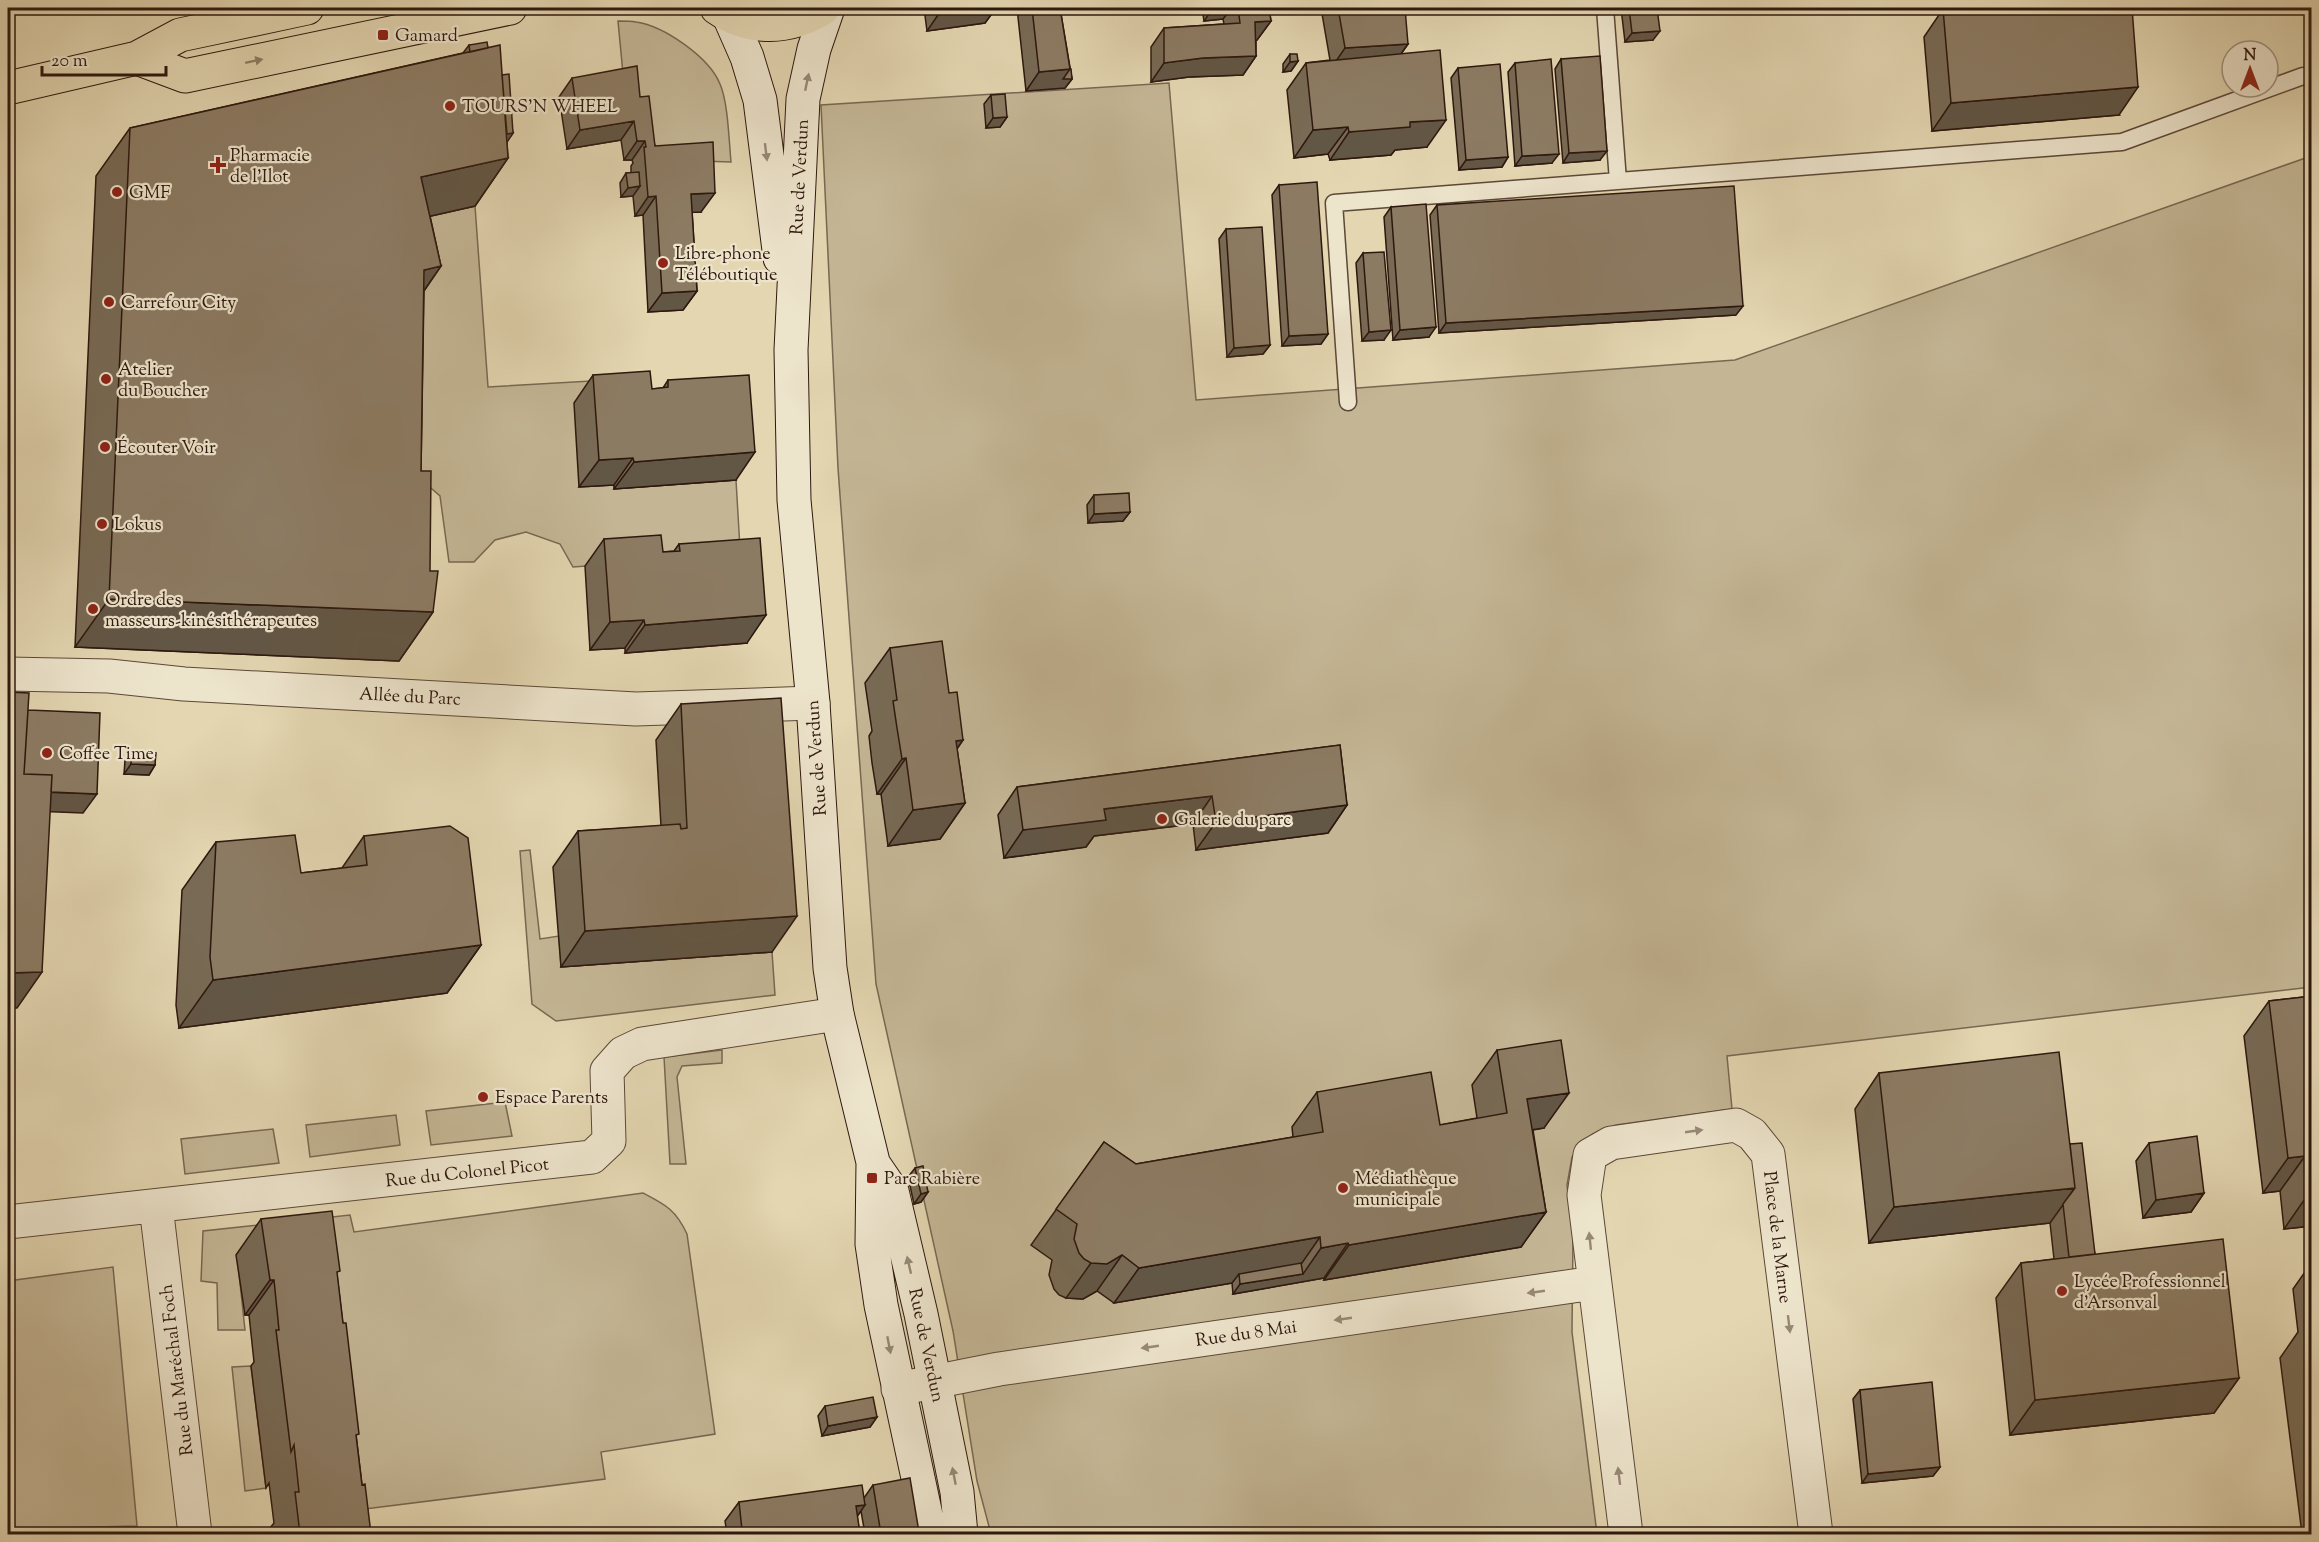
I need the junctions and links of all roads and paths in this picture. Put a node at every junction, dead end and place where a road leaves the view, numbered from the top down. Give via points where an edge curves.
1 (307, 8) edge
2 (510, 8) edge
3 (823, 8) edge
4 (828, 8) edge
5 (1605, 8) edge
6 (723, 12) edge
7 (137, 58) junction
8 (2303, 76) dead end
9 (8, 88) edge
10 (1618, 181) junction
11 (791, 350) junction
12 (1348, 402) dead end
13 (8, 674) edge
14 (813, 703) junction
15 (837, 1014) junction
16 (873, 1161) junction
17 (156, 1206) junction
18 (8, 1222) edge
19 (1594, 1283) junction
20 (935, 1383) junction
21 (898, 1389) junction
22 (195, 1534) edge
23 (930, 1534) edge
24 (961, 1534) edge
25 (1626, 1534) edge
26 (1816, 1534) edge

1 - 7 main road via 180,35
7 -> 2 main road via 185,76
3 - 6 main road via 807,18 780,25 753,23
11 -> 4 street, Rue de Verdun via 803,99
5 - 10 lane
6 -> 11 street, Rue de Verdun via 747,57 760,100
7 - 9 main road
8 - 10 lane via 2122,142
10 - 12 lane via 1334,203
11 - 14 street, Rue de Verdun via 794,500
13 - 14 street, Allée du Parc via 109,676 196,685 636,709
14 - 15 street, Rue de Verdun via 830,968
15 - 16 street, Rue de Verdun
15 - 17 street, Rue du Colonel Picot via 642,1044 623,1053 607,1071 609,1141 592,1157
20 -> 16 street, Rue de Verdun via 892,1191
16 -> 21 street, Rue de Verdun via 872,1244
17 - 18 street, Rue du Colonel Picot
17 - 22 street, Rue du Maréchal Foch
19 -> 20 street, Rue du 8 Mai via 999,1369
25 -> 19 street, Place de la Marne
19 -> 26 street, Place de la Marne via 1584,1195 1590,1155 1611,1143 1736,1125 1752,1134 1768,1154
20 - 21 street, Rue du 8 Mai
24 -> 20 street, Rue de Verdun via 957,1492
21 - 23 street, Rue de Verdun

